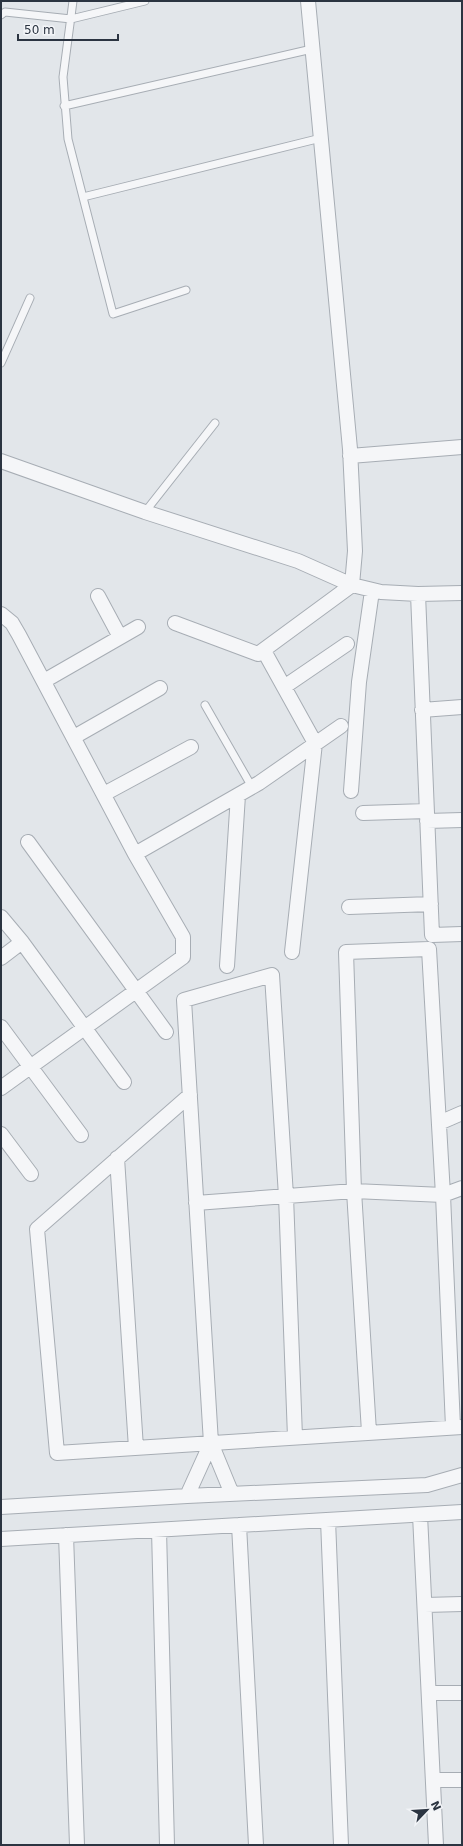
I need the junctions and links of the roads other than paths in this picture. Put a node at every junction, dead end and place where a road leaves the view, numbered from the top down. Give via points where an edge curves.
1 (74, 1) edge
2 (145, 1) edge
3 (308, 1) edge
4 (1, 15) edge
5 (71, 19) junction
6 (312, 49) junction
7 (64, 106) junction
8 (321, 138) junction
9 (83, 197) junction
10 (186, 290) dead end
11 (30, 298) dead end
12 (1, 363) edge
13 (215, 423) dead end
14 (462, 447) edge
15 (350, 456) junction
16 (1, 461) edge
17 (145, 512) junction
18 (352, 585) junction
19 (372, 591) junction
20 (462, 593) edge
21 (418, 594) junction
22 (98, 596) dead end
23 (1, 614) edge
24 (175, 623) dead end
25 (138, 627) dead end
26 (120, 637) junction
27 (347, 644) dead end
28 (264, 651) junction
29 (44, 681) junction
30 (284, 687) junction
31 (160, 688) dead end
32 (205, 705) dead end
33 (462, 707) edge
34 (422, 710) junction
35 (341, 726) dead end
36 (74, 737) junction
37 (315, 743) junction
38 (191, 747) dead end
39 (252, 787) junction
40 (351, 791) dead end
41 (104, 794) junction
42 (238, 795) junction
43 (363, 813) dead end
44 (427, 816) junction
45 (462, 820) edge
46 (28, 842) dead end
47 (135, 854) junction
48 (431, 904) junction
49 (349, 907) dead end
50 (1, 917) edge
51 (462, 934) edge
52 (22, 942) junction
53 (292, 952) dead end
54 (1, 958) edge
55 (227, 966) dead end
56 (135, 991) junction
57 (1, 1027) edge
58 (84, 1030) junction
59 (166, 1032) dead end
60 (31, 1068) junction
61 (124, 1082) dead end
62 (1, 1088) edge
63 (190, 1095) junction
64 (462, 1113) edge
65 (439, 1123) junction
66 (1, 1134) edge
67 (81, 1135) dead end
68 (117, 1158) junction
69 (31, 1174) dead end
70 (462, 1188) edge
71 (354, 1191) junction
72 (443, 1195) junction
73 (286, 1196) junction
74 (196, 1203) junction
75 (458, 1427) edge
76 (369, 1432) junction
77 (294, 1437) junction
78 (211, 1442) junction
79 (136, 1448) junction
80 (462, 1475) edge
81 (232, 1494) junction
82 (187, 1496) junction
83 (1, 1507) edge
84 (462, 1512) edge
85 (420, 1515) junction
86 (328, 1520) junction
87 (239, 1525) junction
88 (159, 1530) junction
89 (66, 1535) junction
90 (1, 1539) edge
91 (462, 1604) edge
92 (426, 1605) junction
93 (429, 1693) junction
94 (462, 1693) edge
95 (433, 1780) junction
96 (462, 1780) edge
97 (77, 1845) edge
98 (168, 1845) edge
99 (256, 1845) edge
100 (342, 1845) edge
101 (436, 1845) edge

1 - 5 lane
2 - 5 lane
3 - 6 street
4 - 5 lane via 4,12
5 - 7 lane via 63,77
6 - 7 lane
6 - 8 street
7 - 9 lane via 68,139
8 - 9 lane
8 - 15 street
9 - 10 lane via 113,314
11 - 12 lane
13 - 17 lane
14 - 15 street
15 - 18 street via 355,551
16 - 17 street
17 - 18 street via 298,561
18 - 19 street
18 - 28 street
19 - 21 street
19 - 40 street via 359,682
20 - 21 street
21 - 34 street
22 - 26 street
23 - 29 street via 12,623
24 - 28 street via 258,654
25 - 26 street
26 - 29 street
27 - 30 street
28 - 30 street
29 - 36 street
30 - 37 street
31 - 36 street
32 - 39 lane
33 - 34 street
34 - 44 street
35 - 37 street
36 - 41 street
37 - 39 street
37 - 53 street
38 - 41 street
39 - 42 street
41 - 47 street
42 - 47 street
42 - 55 street
43 - 44 street
44 - 45 street
44 - 48 street
46 - 56 street
47 - 56 street via 183,937 183,957
48 - 49 street
48 - 51 street via 432,935
50 - 52 street
52 - 54 street
52 - 58 street
56 - 58 street
56 - 59 street
57 - 60 street
58 - 60 street
58 - 61 street
60 - 62 street
60 - 67 street
63 - 68 street
63 - 73 street via 184,1000 272,975
63 - 74 street
64 - 65 street
65 - 71 street via 429,949 346,952
65 - 72 street
66 - 69 street
68 - 79 street
68 - 79 street via 37,1229 57,1452
70 - 72 street
71 - 72 street
71 - 73 street
71 - 76 street
72 - 75 street
73 - 74 street
73 - 77 street
74 - 78 street
75 - 76 street
76 - 77 street
77 - 78 street
78 - 79 street
78 - 81 street
78 - 82 street
80 - 81 street via 427,1485
81 - 82 street
82 - 83 street
84 - 85 street
85 - 86 street
85 - 92 street
86 - 87 street
86 - 100 street
87 - 88 street
87 - 99 street
88 - 89 street
88 - 98 street
89 - 90 street
89 - 97 street
91 - 92 street
92 - 93 street
93 - 94 street
93 - 95 street
95 - 96 street
95 - 101 street

